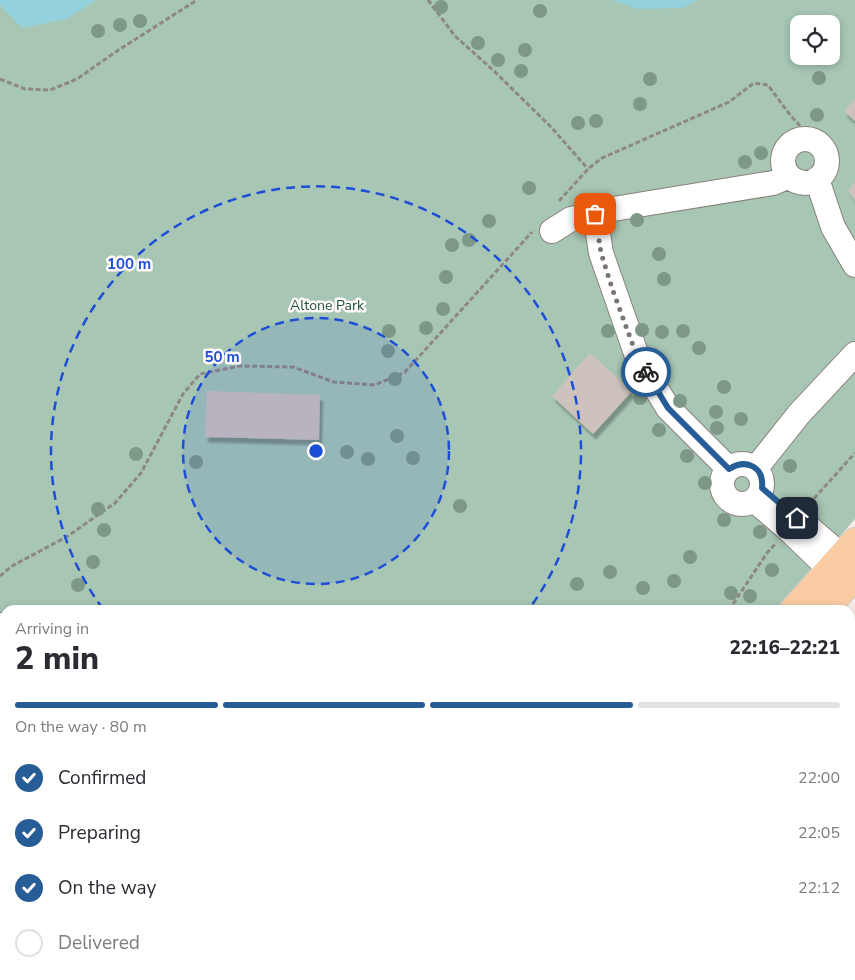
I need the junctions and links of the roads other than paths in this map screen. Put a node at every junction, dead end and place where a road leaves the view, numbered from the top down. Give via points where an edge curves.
1 (789, 176) junction
2 (817, 179) junction
3 (595, 214) junction
4 (544, 229) road end
5 (855, 265) edge
6 (855, 354) edge
7 (729, 469) junction
8 (757, 486) junction
9 (847, 565) edge
10 (800, 605) edge
11 (827, 605) edge

1 - 2 street via 802,182
1 - 2 street via 783,162 788,147 801,139 813,140 820,144 827,159 826,167
1 - 3 street via 773,183
2 - 5 street via 833,227
3 - 4 street
3 - 7 street via 601,253 638,359 668,408
6 - 8 street via 800,414
7 - 8 street via 749,465
7 - 8 street via 722,482 723,490 732,501 747,503
8 - 9 street via 788,529
9 - 10 main road
9 - 11 main road

